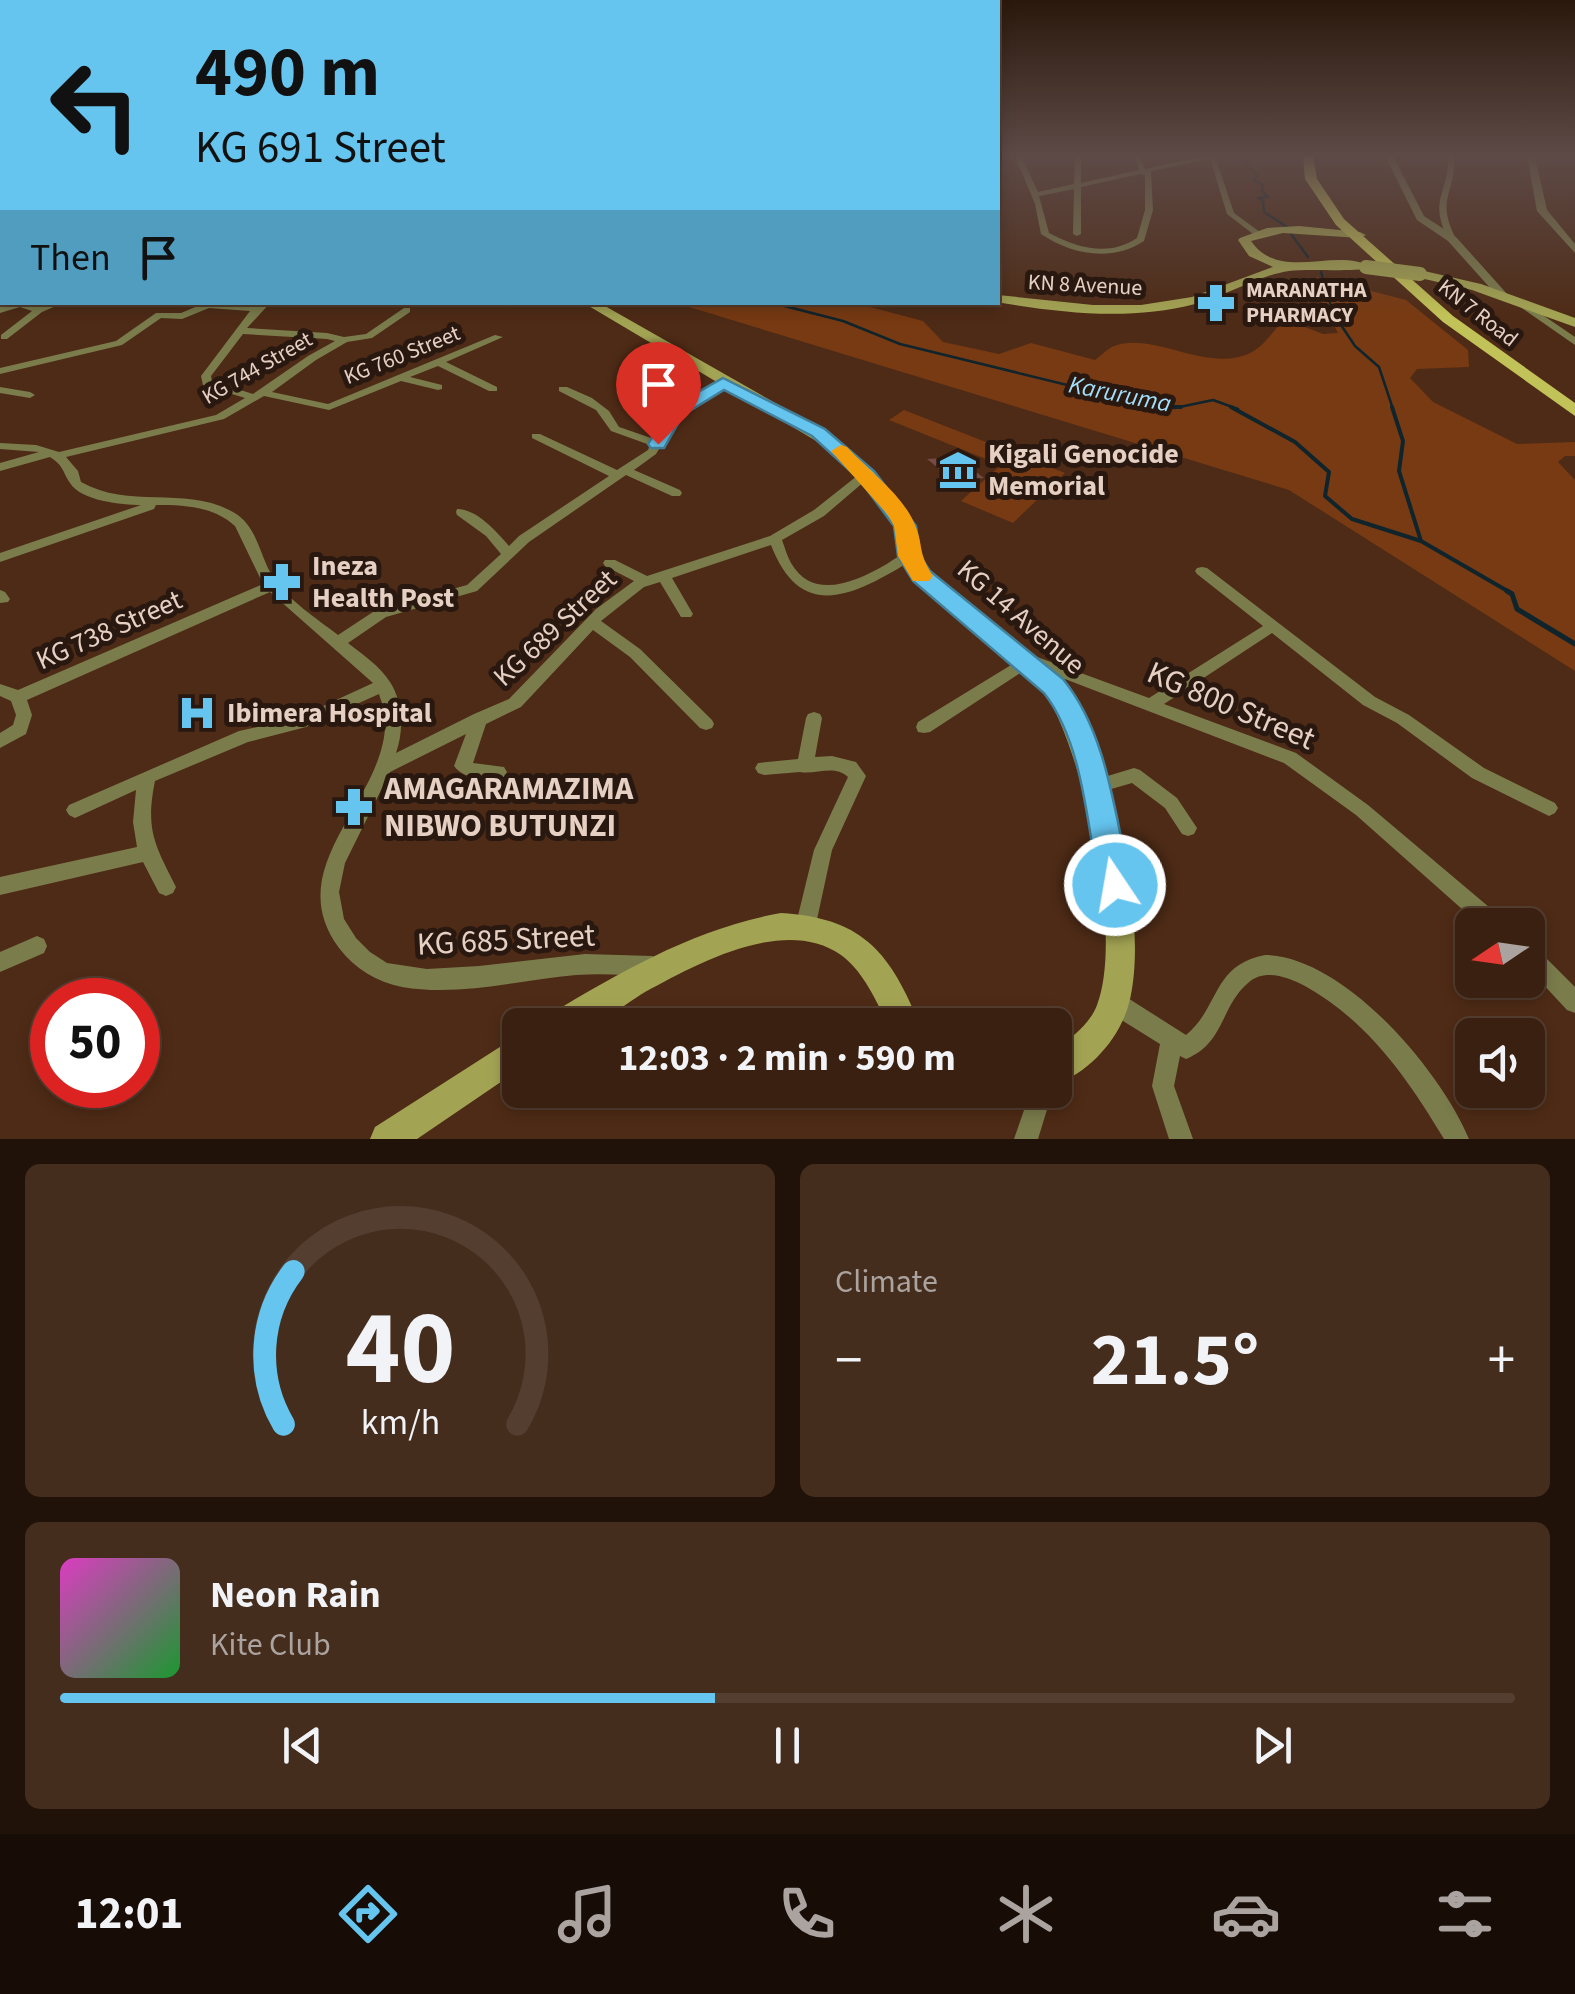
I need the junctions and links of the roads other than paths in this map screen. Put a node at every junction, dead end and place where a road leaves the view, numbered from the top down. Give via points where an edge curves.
1 (1039, 209) edge
2 (1077, 209) edge
3 (1146, 209) edge
4 (1229, 209) edge
5 (1331, 209) edge
6 (1416, 209) edge
7 (1441, 209) edge
8 (1542, 209) edge
9 (1340, 222) junction
10 (1256, 232) junction
11 (1307, 232) junction
12 (1328, 232) junction
13 (1076, 234) dead end
14 (1359, 239) junction
15 (1452, 239) junction
16 (1575, 250) edge
17 (1284, 268) junction
18 (1499, 291) junction
19 (1000, 299) edge
20 (1522, 304) junction
21 (28, 305) edge
22 (53, 305) edge
23 (261, 305) edge
24 (593, 305) edge
25 (254, 309) junction
26 (39, 310) junction
27 (407, 310) dead end
28 (1575, 323) edge
29 (244, 330) junction
30 (4, 337) dead end
31 (498, 337) dead end
32 (344, 340) junction
33 (1575, 342) edge
34 (438, 362) junction
35 (0, 371) edge
36 (401, 377) junction
37 (723, 383) junction
38 (438, 386) dead end
39 (493, 389) dead end
40 (563, 389) dead end
41 (0, 390) edge
42 (258, 395) junction
43 (30, 396) dead end
44 (1575, 411) edge
45 (536, 436) dead end
46 (658, 444) junction
47 (0, 446) edge
48 (56, 454) junction
49 (0, 467) edge
50 (620, 473) junction
51 (866, 475) junction
52 (676, 493) dead end
53 (165, 501) junction
54 (462, 512) dead end
55 (775, 539) junction
56 (508, 554) junction
57 (909, 556) junction
58 (0, 558) edge
59 (610, 563) dead end
60 (1202, 572) dead end
61 (663, 575) junction
62 (645, 581) junction
63 (272, 586) junction
64 (686, 614) dead end
65 (592, 622) junction
66 (1273, 626) junction
67 (338, 642) junction
68 (1021, 658) junction
69 (384, 685) junction
70 (0, 690) edge
71 (18, 697) junction
72 (1152, 704) junction
73 (480, 718) junction
74 (814, 718) dead end
75 (706, 724) dead end
76 (924, 727) dead end
77 (0, 742) edge
78 (805, 766) junction
79 (383, 767) junction
80 (764, 768) dead end
81 (498, 772) dead end
82 (147, 776) junction
83 (1094, 786) junction
84 (1548, 808) dead end
85 (75, 810) dead end
86 (1188, 828) dead end
87 (145, 852) junction
88 (0, 886) edge
89 (166, 887) dead end
90 (1476, 908) edge
91 (806, 924) junction
92 (37, 946) dead end
93 (0, 962) edge
94 (666, 966) junction
95 (1545, 971) edge
96 (1114, 1002) junction
97 (1575, 1002) edge
98 (591, 1008) edge
99 (896, 1008) edge
100 (1172, 1042) junction
101 (1072, 1058) edge
102 (502, 1062) edge
103 (1036, 1108) edge
104 (387, 1139) edge
105 (1026, 1139) edge
106 (1180, 1139) edge
107 (1457, 1139) edge

1 - 3 street via 1046,236 1113,252 1136,244 1146,231
2 - 13 street
4 - 10 street
5 - 9 main road
6 - 15 street
7 - 15 street
8 - 16 street
9 - 12 main road
9 - 14 main road, KN 7 Road
10 - 11 main road
10 - 17 main road via 1244,240 1248,250
11 - 12 main road
11 - 14 main road
12 - 14 main road
14 - 44 main road, KN 7 Road via 1448,320
15 - 18 street
17 - 18 main road, KN 8 Avenue, bridge via 1366,267
17 - 19 main road, KN 8 Avenue via 1190,302 1146,309
18 - 20 main road, KN 8 Avenue
20 - 28 main road, KN 8 Avenue
20 - 33 street
21 - 26 street
22 - 26 street
23 - 25 street
24 - 37 main road, KG 14 Avenue
25 - 29 street
25 - 35 street via 208,305 182,316 159,315 119,343
26 - 30 street
27 - 32 street, KG 744 Street via 369,336
29 - 32 street
29 - 42 street, KG 760 Street via 207,383
31 - 34 street, KG 760 Street
32 - 42 street, KG 744 Street
34 - 36 street, KG 760 Street
34 - 39 street
36 - 38 street
36 - 42 street, KG 760 Street via 327,407
37 - 46 street via 676,412
37 - 51 main road, KG 14 Avenue via 818,432
40 - 46 street via 599,404 615,429
41 - 43 street
42 - 48 street, KG 744 Street via 210,420
45 - 50 street
46 - 50 street
47 - 48 street
48 - 49 street, KG 744 Street
48 - 53 street via 76,484 96,497
50 - 52 street
50 - 56 street
51 - 55 street, KG 689 Street
51 - 57 main road, KG 14 Avenue via 905,526
53 - 58 street
53 - 63 street via 231,516 250,537
54 - 56 street
55 - 57 street via 788,576 825,590 874,579
55 - 61 street, KG 689 Street
56 - 67 street via 472,588 381,612
57 - 68 main road, KG 14 Avenue via 938,593
59 - 62 street
60 - 66 street
61 - 62 street, KG 689 Street
61 - 64 street
62 - 65 street, KG 689 Street
63 - 67 street
63 - 71 street, KG 738 Street
65 - 73 street, KG 689 Street via 515,702
65 - 75 street via 635,653
66 - 72 street
66 - 84 street via 1466,765
67 - 69 street
68 - 72 street, KG 800 Street
68 - 76 street
68 - 83 main road, KG 14 Avenue via 1068,704
69 - 79 street, KG 685 Street via 394,722
69 - 82 street via 300,723 245,736
70 - 71 street
71 - 77 street, KG 738 Street via 20,729
72 - 90 street, KG 800 Street via 1314,772
73 - 79 street, KG 689 Street
73 - 81 street via 463,766
74 - 78 street
78 - 80 street
78 - 91 street via 850,767 857,776 823,850
79 - 94 street, KG 685 Street via 339,857 329,894 334,920 368,964 390,975 437,978 581,964
82 - 85 street
82 - 87 street via 141,804
83 - 86 street via 1134,775 1171,803
83 - 96 main road, KG 14 Avenue via 1115,885
87 - 88 street
87 - 89 street
91 - 94 main road via 711,944
91 - 99 main road via 866,958
92 - 93 street
94 - 98 main road
95 - 97 street
96 - 100 street
96 - 101 main road, KG 14 Avenue via 1098,1033
100 - 106 street via 1163,1086
100 - 107 street via 1186,1048 1198,1043 1236,978 1251,968 1272,964 1297,972 1327,985 1386,1035
102 - 104 main road
103 - 105 street

